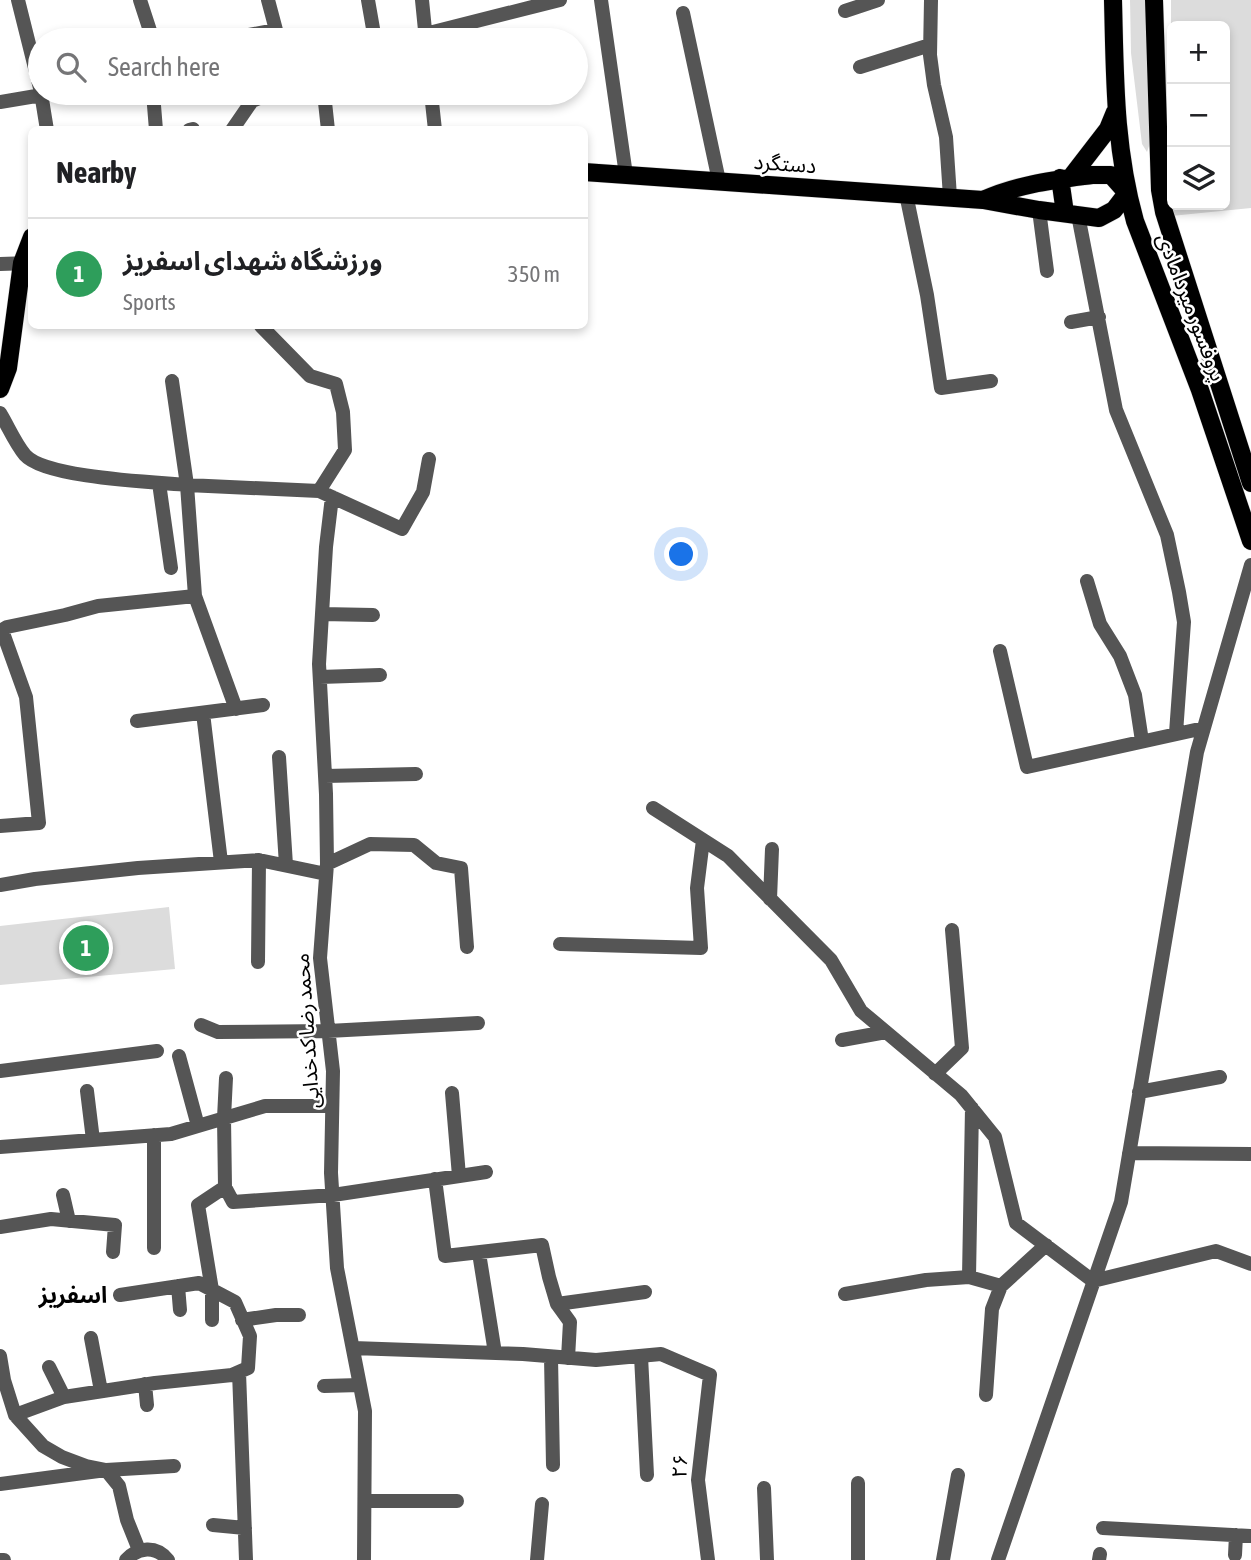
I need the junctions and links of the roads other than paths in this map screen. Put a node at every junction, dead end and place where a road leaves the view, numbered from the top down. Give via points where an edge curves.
1 (18, 0) edge
2 (140, 0) edge
3 (268, 0) edge
4 (368, 0) edge
5 (422, 0) edge
6 (560, 0) edge
7 (601, 0) edge
8 (878, 0) edge
9 (931, 0) edge
10 (1113, 0) edge
11 (1154, 0) edge
12 (845, 11) dead end
13 (683, 12) dead end
14 (149, 28) edge
15 (275, 28) edge
16 (373, 28) edge
17 (425, 28) edge
18 (459, 28) edge
19 (28, 40) edge
20 (930, 45) junction
21 (860, 67) dead end
22 (28, 95) edge
23 (0, 102) edge
24 (45, 105) edge
25 (154, 105) edge
26 (249, 105) edge
27 (325, 105) edge
28 (432, 105) edge
29 (1115, 112) junction
30 (50, 126) edge
31 (156, 126) edge
32 (235, 126) edge
33 (328, 126) edge
34 (435, 126) edge
35 (588, 172) edge
36 (626, 175) junction
37 (1065, 178) junction
38 (719, 181) junction
39 (1160, 190) junction
40 (1127, 193) junction
41 (906, 194) junction
42 (950, 197) junction
43 (983, 200) junction
44 (1039, 210) junction
45 (1072, 214) junction
46 (1099, 218) junction
47 (1142, 237) junction
48 (27, 263) edge
49 (0, 264) edge
50 (1047, 271) dead end
51 (1099, 317) junction
52 (1071, 322) dead end
53 (264, 329) edge
54 (172, 381) dead end
55 (991, 381) dead end
56 (0, 389) edge
57 (0, 413) edge
58 (429, 460) dead end
59 (159, 483) junction
60 (1251, 483) edge
61 (187, 485) junction
62 (326, 494) junction
63 (1251, 541) edge
64 (1251, 565) edge
65 (171, 568) dead end
66 (1087, 581) dead end
67 (195, 596) junction
68 (322, 614) junction
69 (373, 615) dead end
70 (1000, 651) dead end
71 (380, 675) dead end
72 (320, 677) junction
73 (263, 705) dead end
74 (236, 709) junction
75 (203, 713) junction
76 (138, 721) dead end
77 (1205, 728) junction
78 (1176, 733) junction
79 (1142, 741) junction
80 (279, 757) dead end
81 (416, 774) dead end
82 (326, 776) junction
83 (653, 808) dead end
84 (0, 825) edge
85 (703, 840) junction
86 (772, 849) dead end
87 (259, 859) junction
88 (221, 862) junction
89 (286, 865) junction
90 (327, 869) junction
91 (0, 885) edge
92 (771, 899) junction
93 (951, 930) dead end
94 (560, 944) dead end
95 (467, 947) dead end
96 (258, 962) dead end
97 (478, 1023) dead end
98 (201, 1025) dead end
99 (328, 1031) junction
100 (886, 1032) junction
101 (842, 1040) dead end
102 (157, 1051) dead end
103 (179, 1056) dead end
104 (0, 1071) edge
105 (935, 1073) junction
106 (1220, 1077) dead end
107 (226, 1078) dead end
108 (87, 1091) dead end
109 (452, 1093) dead end
110 (1139, 1093) junction
111 (332, 1106) junction
112 (972, 1108) junction
113 (225, 1118) junction
114 (198, 1126) junction
115 (154, 1135) junction
116 (93, 1140) junction
117 (0, 1147) edge
118 (1129, 1153) junction
119 (1251, 1154) edge
120 (485, 1172) dead end
121 (459, 1176) junction
122 (435, 1179) junction
123 (225, 1187) junction
124 (63, 1195) dead end
125 (333, 1195) junction
126 (69, 1221) junction
127 (0, 1227) edge
128 (1046, 1245) junction
129 (154, 1248) dead end
130 (113, 1252) dead end
131 (479, 1253) junction
132 (1251, 1264) edge
133 (969, 1277) junction
134 (1093, 1281) junction
135 (178, 1286) junction
136 (1000, 1286) junction
137 (212, 1290) junction
138 (645, 1292) dead end
139 (845, 1294) dead end
140 (120, 1295) dead end
141 (557, 1304) junction
142 (180, 1310) dead end
143 (299, 1315) dead end
144 (212, 1320) dead end
145 (242, 1320) junction
146 (91, 1338) dead end
147 (353, 1348) junction
148 (495, 1353) junction
149 (0, 1356) edge
150 (641, 1356) junction
151 (551, 1357) junction
152 (568, 1358) junction
153 (49, 1367) dead end
154 (239, 1372) junction
155 (145, 1384) junction
156 (360, 1385) junction
157 (324, 1386) dead end
158 (101, 1391) junction
159 (986, 1395) dead end
160 (64, 1397) junction
161 (147, 1405) dead end
162 (15, 1415) junction
163 (554, 1465) dead end
164 (174, 1466) dead end
165 (106, 1470) junction
166 (647, 1475) dead end
167 (958, 1475) dead end
168 (858, 1483) dead end
169 (0, 1485) edge
170 (764, 1488) dead end
171 (365, 1501) junction
172 (457, 1501) dead end
173 (542, 1504) dead end
174 (213, 1525) dead end
175 (245, 1528) junction
176 (1103, 1528) dead end
177 (1236, 1535) junction
178 (1251, 1536) edge
179 (139, 1550) junction
180 (1235, 1555) dead end
181 (126, 1560) edge
182 (168, 1560) edge
183 (246, 1560) edge
184 (364, 1560) edge
185 (537, 1560) edge
186 (708, 1560) edge
187 (767, 1560) edge
188 (858, 1560) edge
189 (943, 1560) edge
190 (998, 1560) edge

1 - 19 street
2 - 14 street
3 - 15 street
4 - 16 street
5 - 17 street
6 - 18 street
7 - 36 street
8 - 12 street
9 - 20 street
10 - 29 main road, پروفسور میردامادی
11 - 39 main road, پروفسور میردامادی
13 - 38 street
20 - 21 street
20 - 42 street via 946,137
22 - 23 street
24 - 30 street
25 - 31 street
26 - 32 street
27 - 33 street
28 - 34 street
29 - 37 main road via 1108,129
29 - 40 main road, پروفسور میردامادی
35 - 36 main road, دستگرد
36 - 38 main road, دستگرد
37 - 40 main road, دستگرد via 1111,175
37 - 43 main road, دستگرد via 1001,191
37 - 45 main road
38 - 41 main road, دستگرد
39 - 40 main road
39 - 60 main road, پروفسور میردامادی
40 - 46 main road via 1114,210
40 - 47 main road, پروفسور میردامادی
41 - 42 main road, دستگرد
41 - 55 street via 941,388
42 - 43 main road, دستگرد
43 - 44 main road, دستگرد
44 - 45 main road, دستگرد
44 - 50 street
45 - 46 main road, دستگرد
45 - 51 street
46 - 47 main road, دستگرد via 1118,222
47 - 63 main road, پروفسور میردامادی
48 - 49 street
48 - 56 main road
51 - 52 street
51 - 78 street via 1116,410 1167,535 1181,602 1184,622
53 - 62 street via 310,376 335,384 343,412 345,450
54 - 61 street
57 - 59 street via 25,455 36,464 95,478
58 - 62 street via 424,492 402,529
59 - 61 street
59 - 65 street
61 - 62 street
61 - 67 street
62 - 68 street, محمد رضا کدخدایی
64 - 77 street
66 - 79 street via 1100,624 1120,656 1135,695
67 - 74 street
67 - 84 street via 98,606 2,631 26,697 39,823
68 - 69 street
68 - 72 street, محمد رضا کدخدایی
70 - 79 street via 1027,767
71 - 72 street
72 - 82 street, محمد رضا کدخدایی
73 - 74 street
74 - 75 street
75 - 76 street
75 - 88 street
77 - 78 street
77 - 110 street
78 - 79 street
80 - 89 street
81 - 82 street
82 - 90 street, محمد رضا کدخدایی
83 - 85 street
85 - 92 street via 728,856
85 - 94 street via 697,888 701,948
86 - 92 street
87 - 88 street
87 - 89 street
87 - 96 street
88 - 91 street
89 - 90 street
90 - 95 street via 370,844 414,845 436,863 461,868
90 - 99 street, محمد رضا کدخدایی via 320,958
92 - 100 street via 831,960 861,1011
93 - 105 street via 962,1048
97 - 99 street
98 - 99 street via 219,1032
99 - 111 street, محمد رضا کدخدایی
100 - 101 street
100 - 105 street
102 - 104 street
103 - 114 street
105 - 112 street
106 - 110 street
107 - 113 street
108 - 116 street
109 - 121 street
110 - 118 street
111 - 113 street via 265,1106
111 - 125 street, محمد رضا کدخدایی
112 - 128 street via 995,1137 1016,1223
112 - 133 street
113 - 114 street
113 - 123 street
114 - 115 street
115 - 116 street
115 - 129 street
116 - 117 street
118 - 119 street
118 - 134 street via 1121,1202
120 - 121 street
121 - 122 street
122 - 125 street
122 - 131 street via 445,1256
123 - 125 street via 233,1202
123 - 137 street via 198,1205
124 - 126 street
125 - 147 street, محمد رضا کدخدایی via 337,1268
126 - 127 street via 51,1219
126 - 130 street via 115,1225
128 - 134 street
128 - 136 street
131 - 141 street via 542,1245
131 - 148 street
132 - 134 street via 1216,1251
133 - 136 street
133 - 139 street
134 - 190 street
135 - 137 street via 199,1283
135 - 140 street
135 - 142 street
136 - 159 street via 992,1309
137 - 144 street
137 - 145 street via 235,1302
138 - 141 street
141 - 152 street via 570,1322
143 - 145 street
145 - 154 street via 250,1336 248,1368
146 - 158 street
147 - 148 street
147 - 156 street, محمد رضا کدخدایی
148 - 151 street
149 - 162 street
150 - 152 street
150 - 166 street
150 - 186 street, ۲۶ via 661,1354 710,1375 698,1480
151 - 152 street
151 - 163 street
153 - 160 street
154 - 155 street
154 - 175 street
155 - 158 street
155 - 161 street
156 - 157 street
156 - 171 street, محمد رضا کدخدایی via 365,1411
158 - 160 street
160 - 162 street
162 - 165 street via 43,1446 62,1457
164 - 165 street
165 - 169 street
165 - 179 street via 119,1486
167 - 189 street
168 - 188 street
170 - 187 street
171 - 172 street
171 - 184 street, محمد رضا کدخدایی
173 - 185 street
174 - 175 street
175 - 183 street
176 - 177 street
177 - 178 street
177 - 180 street
179 - 181 street
179 - 182 street via 156,1551

